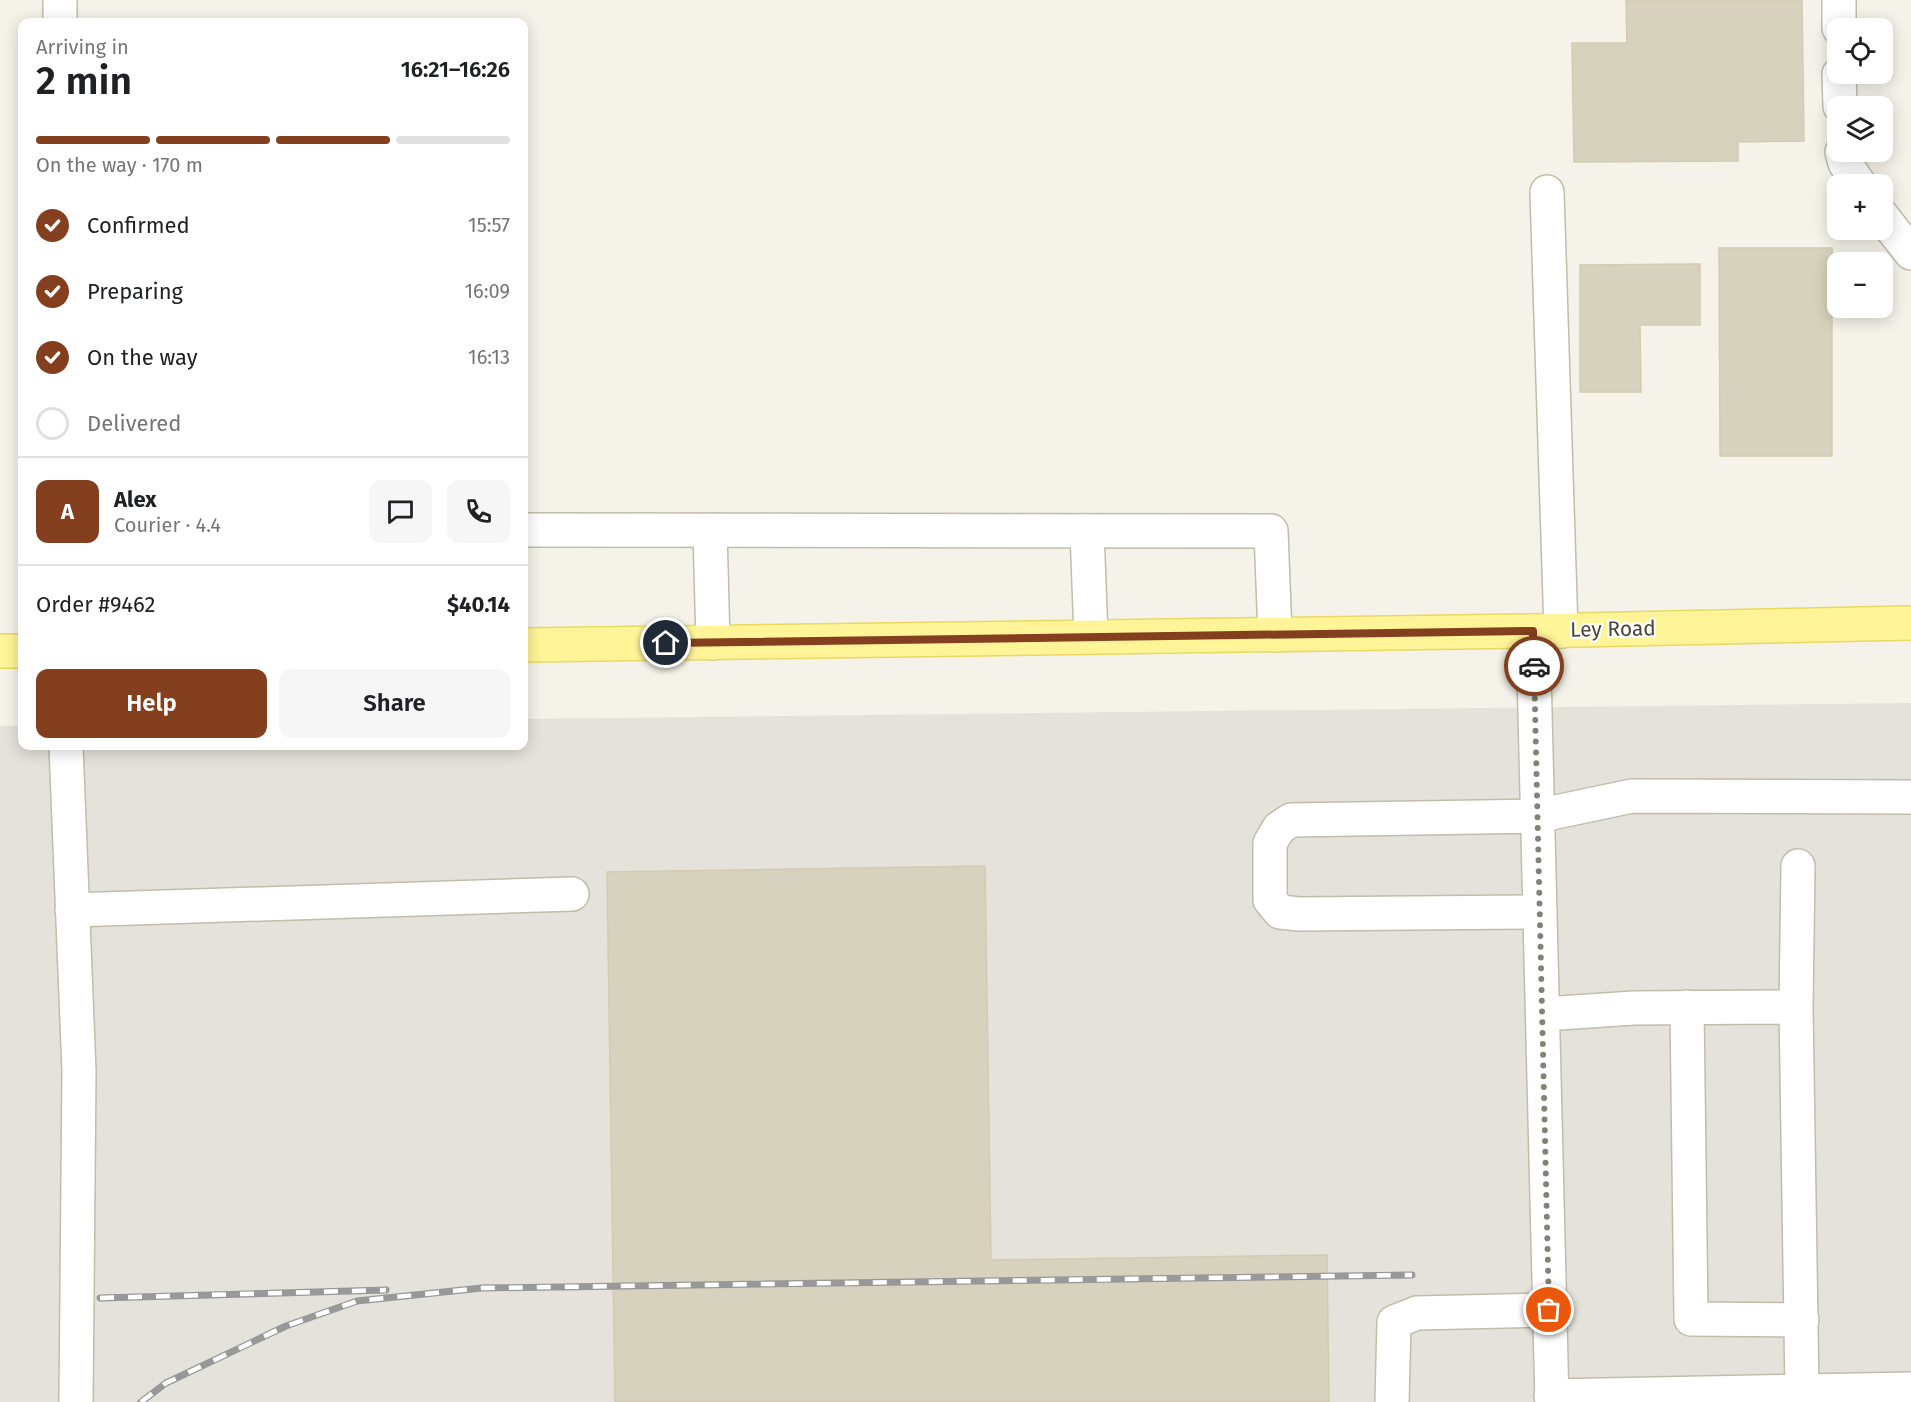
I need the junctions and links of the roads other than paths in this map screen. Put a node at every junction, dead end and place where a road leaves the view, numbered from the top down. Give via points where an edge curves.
1 (60, 0) edge
2 (1839, 0) edge
3 (60, 18) edge
4 (1839, 18) edge
5 (1547, 192) dead end
6 (1893, 230) edge
7 (1911, 253) edge
8 (528, 530) edge
9 (710, 531) junction
10 (1087, 531) junction
11 (1911, 622) edge
12 (1547, 631) junction
13 (1275, 634) junction
14 (1091, 638) junction
15 (713, 643) junction
16 (528, 645) edge
17 (0, 651) edge
18 (18, 651) edge
19 (66, 750) edge
20 (1911, 797) edge
21 (1537, 816) junction
22 (1798, 866) dead end
23 (572, 894) dead end
24 (72, 910) junction
25 (1540, 912) junction
26 (1688, 1007) junction
27 (1796, 1007) junction
28 (1544, 1014) junction
29 (1549, 1310) junction
30 (1802, 1320) junction
31 (1911, 1389) edge
32 (1802, 1391) junction
33 (1552, 1399) edge
34 (76, 1402) edge
35 (1392, 1402) edge

1 - 3 street
2 - 4 street
5 - 12 street
6 - 7 street
8 - 9 street
9 - 10 street
9 - 15 street
10 - 13 street via 1271,531
10 - 14 street
11 - 12 main road, Ley Road
12 - 13 main road, Ley Road
12 - 21 street
13 - 14 main road, Ley Road
14 - 15 main road, Ley Road
15 - 16 main road, Ley Road
17 - 18 main road
19 - 24 street
20 - 21 street via 1632,796
21 - 25 street
21 - 25 street via 1291,820 1279,828 1270,843 1270,900 1280,912 1299,914
22 - 27 street
23 - 24 street
24 - 34 street via 79,1071
25 - 28 street
26 - 27 street
26 - 28 street
26 - 30 street via 1691,1319
27 - 30 street
28 - 29 street
29 - 33 street
29 - 35 street via 1417,1313 1394,1322
30 - 32 street
31 - 32 street
32 - 33 street

